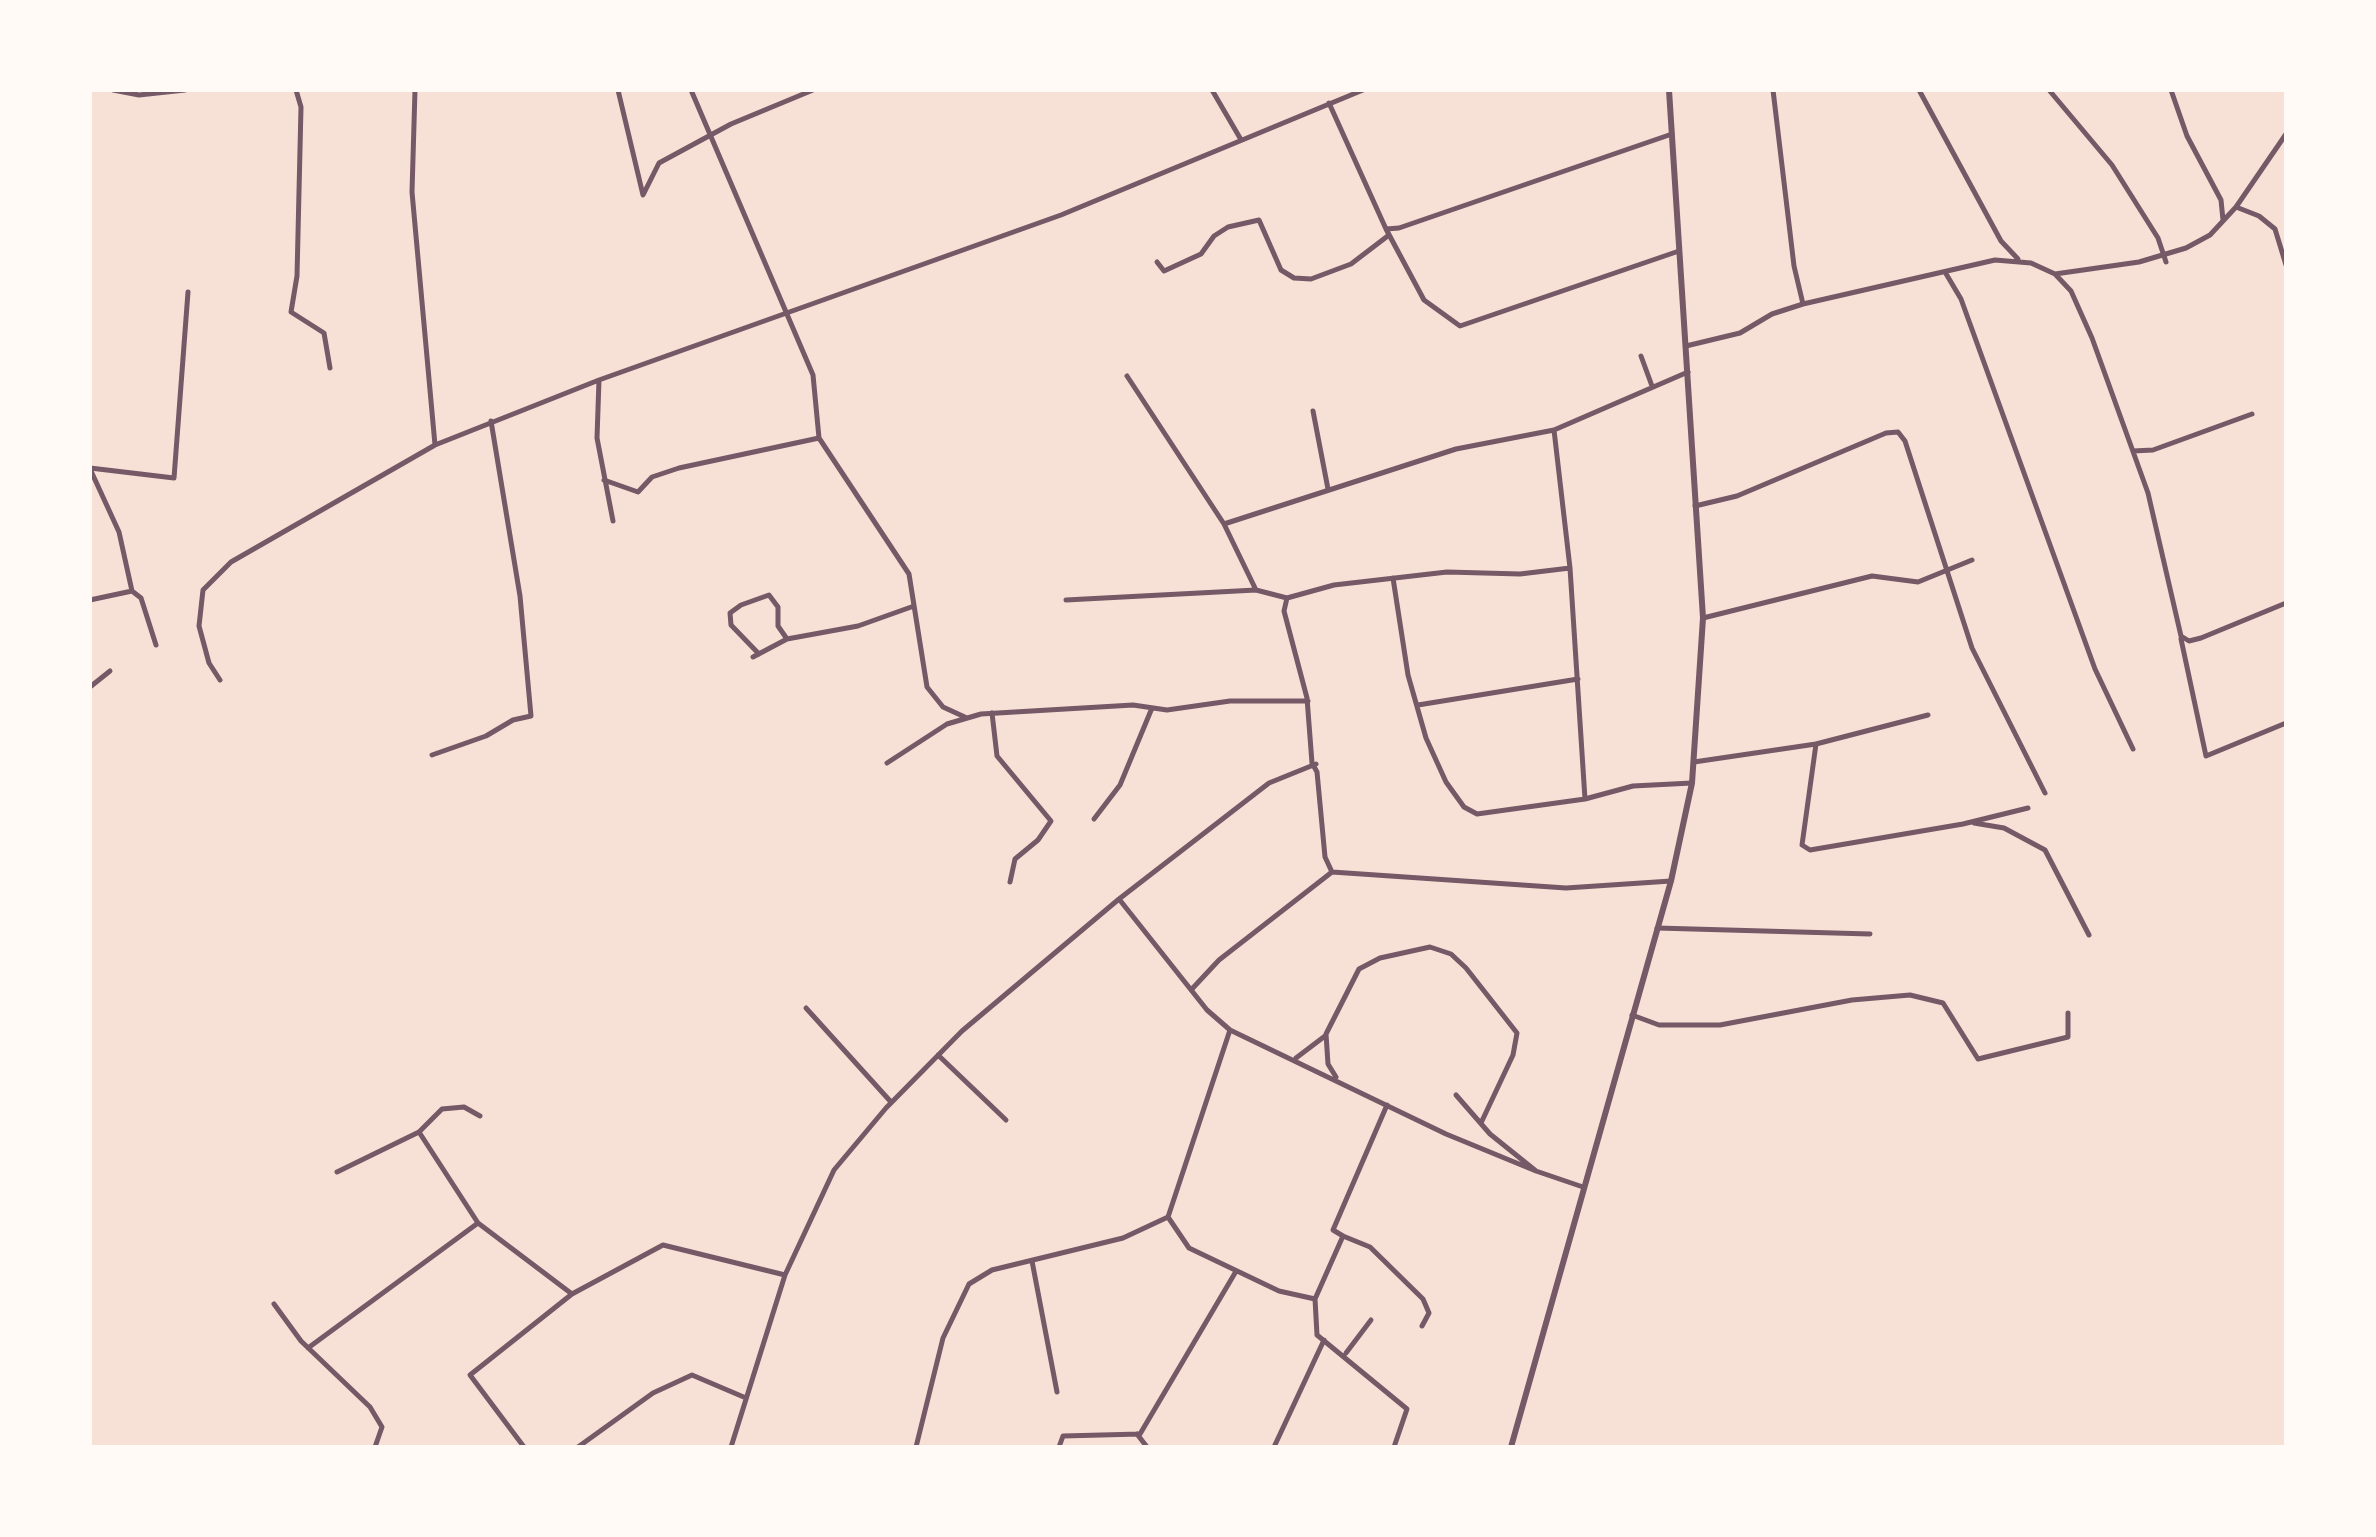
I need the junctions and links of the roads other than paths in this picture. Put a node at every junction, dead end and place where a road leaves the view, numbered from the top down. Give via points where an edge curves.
1 (113, 90) edge
2 (185, 90) edge
3 (296, 90) edge
4 (415, 90) edge
5 (618, 90) edge
6 (692, 90) edge
7 (812, 90) edge
8 (1212, 90) edge
9 (1363, 90) edge
10 (1669, 90) edge
11 (1773, 90) edge
12 (1919, 90) edge
13 (2049, 90) edge
14 (2171, 90) edge
15 (1329, 103) junction
16 (1672, 134) junction
17 (2286, 134) edge
18 (712, 137) junction
19 (1240, 138) junction
20 (2236, 207) junction
21 (2223, 220) junction
22 (1387, 232) junction
23 (1680, 251) junction
24 (2164, 258) junction
25 (2018, 259) junction
26 (1157, 262) dead end
27 (2286, 265) edge
28 (1945, 272) junction
29 (2054, 274) junction
30 (188, 292) dead end
31 (1804, 304) junction
32 (788, 313) junction
33 (1686, 346) junction
34 (1641, 356) dead end
35 (330, 368) dead end
36 (1688, 372) junction
37 (1128, 376) dead end
38 (599, 380) junction
39 (1652, 386) junction
40 (1313, 411) dead end
41 (2252, 414) dead end
42 (491, 421) junction
43 (1554, 430) junction
44 (819, 438) junction
45 (435, 445) junction
46 (2133, 451) junction
47 (90, 469) edge
48 (604, 480) junction
49 (1328, 489) junction
50 (1695, 506) junction
51 (613, 521) dead end
52 (1224, 524) junction
53 (1972, 560) dead end
54 (1948, 566) junction
55 (1570, 568) junction
56 (1393, 578) junction
57 (1256, 590) junction
58 (132, 591) junction
59 (1288, 598) junction
60 (90, 600) edge
61 (1066, 600) dead end
62 (2286, 603) edge
63 (914, 606) junction
64 (1703, 618) junction
65 (2181, 636) junction
66 (787, 639) junction
67 (156, 645) dead end
68 (110, 671) dead end
69 (1578, 678) junction
70 (220, 680) dead end
71 (90, 686) edge
72 (1308, 700) junction
73 (1416, 705) junction
74 (1152, 708) junction
75 (992, 714) junction
76 (1928, 716) dead end
77 (967, 718) junction
78 (2286, 723) edge
79 (1816, 744) junction
80 (2133, 749) dead end
81 (432, 756) dead end
82 (1694, 762) junction
83 (887, 763) dead end
84 (1314, 764) junction
85 (1692, 783) junction
86 (2045, 793) dead end
87 (1585, 799) junction
88 (2028, 808) dead end
89 (1094, 819) dead end
90 (1971, 822) junction
91 (1332, 872) junction
92 (1671, 881) junction
93 (1010, 882) dead end
94 (1119, 899) junction
95 (1657, 928) junction
96 (1870, 934) dead end
97 (2089, 935) dead end
98 (1191, 990) junction
99 (806, 1008) dead end
100 (2068, 1013) dead end
101 (1632, 1015) junction
102 (1230, 1030) junction
103 (1326, 1034) junction
104 (938, 1056) junction
105 (1296, 1058) junction
106 (1338, 1080) junction
107 (1456, 1094) dead end
108 (892, 1102) junction
109 (1387, 1105) junction
110 (480, 1116) dead end
111 (1006, 1120) dead end
112 (1481, 1123) junction
113 (419, 1132) junction
114 (1536, 1170) junction
115 (337, 1172) dead end
116 (1583, 1188) junction
117 (1168, 1217) junction
118 (478, 1223) junction
119 (1342, 1236) junction
120 (1032, 1261) junction
121 (1235, 1273) junction
122 (785, 1276) junction
123 (572, 1294) junction
124 (1315, 1299) junction
125 (274, 1304) dead end
126 (1371, 1320) dead end
127 (1422, 1326) dead end
128 (1324, 1340) junction
129 (308, 1348) junction
130 (1345, 1354) junction
131 (1057, 1392) dead end
132 (746, 1398) junction
133 (1137, 1434) junction
134 (374, 1447) edge
135 (524, 1447) edge
136 (578, 1447) edge
137 (732, 1447) edge
138 (916, 1447) edge
139 (1059, 1447) edge
140 (1147, 1447) edge
141 (1274, 1447) edge
142 (1394, 1447) edge
143 (1511, 1447) edge

1 - 2 street
3 - 35 street via 298,276 291,312 324,333
4 - 45 street via 412,192
5 - 18 street via 643,195 659,163
6 - 18 street
7 - 18 street
8 - 19 street
9 - 15 street
10 - 16 street
11 - 31 street
12 - 25 street
13 - 24 street via 2112,165
14 - 21 street via 2221,200
15 - 19 street
15 - 22 street
16 - 22 street
16 - 23 street
17 - 20 street
18 - 32 street
19 - 32 street via 1061,215
20 - 21 street
20 - 27 street via 2275,230
21 - 24 street via 2210,235
22 - 23 street via 1424,300 1460,326
22 - 26 street via 1351,264 1311,280 1281,270 1260,220 1228,227 1201,254 1164,271
23 - 33 street
24 - 29 street
25 - 28 street
25 - 29 street
28 - 31 street
28 - 80 street via 1961,298 2095,670
29 - 46 street via 2071,291
30 - 47 street via 174,478
31 - 33 street via 1740,333
32 - 38 street
32 - 44 street via 813,375
33 - 36 street
34 - 39 street
36 - 39 street
36 - 50 street
37 - 52 street
38 - 42 street
38 - 48 street via 596,438
39 - 43 street
40 - 49 street
41 - 46 street via 2154,450
42 - 45 street
42 - 81 street via 520,596 531,716
43 - 49 street via 1456,449
43 - 55 street
44 - 48 street via 679,468 652,477 638,492
44 - 63 street via 909,574
45 - 70 street via 231,562 203,590 200,626 208,663
46 - 65 street
47 - 58 street via 119,532
48 - 51 street
49 - 52 street
50 - 54 street via 1737,496 1892,431 1905,441
50 - 64 street
52 - 57 street
53 - 54 street
54 - 64 street via 1918,582 1872,576
54 - 86 street via 1972,648
55 - 56 street
55 - 69 street
56 - 59 street
56 - 73 street
57 - 59 street
57 - 61 street
58 - 60 street
58 - 67 street via 141,598
59 - 72 street via 1284,612
62 - 65 street via 2200,638
63 - 66 street via 858,626
63 - 77 street via 927,686 943,706
64 - 82 street
65 - 78 street via 2206,756
66 - 66 street via 756,656 731,625 730,613 770,594
68 - 71 street
69 - 73 street
69 - 87 street
72 - 74 street
72 - 84 street
73 - 87 street via 1440,772 1464,807 1477,814
74 - 75 street
74 - 89 street via 1120,785
75 - 77 street
75 - 93 street via 997,756 1052,822 1015,859
76 - 79 street
77 - 83 street
79 - 82 street
79 - 90 street via 1802,844 1810,850
82 - 85 street
84 - 91 street
84 - 94 street via 1269,783
85 - 87 street via 1633,786
85 - 92 street
88 - 90 street
90 - 97 street via 2004,828 2045,850
91 - 92 street via 1566,888
91 - 98 street via 1219,960
92 - 95 street
94 - 98 street
94 - 104 street
95 - 96 street
95 - 101 street
98 - 102 street
99 - 108 street
100 - 101 street via 2068,1037 1978,1058 1943,1003 1910,995 1720,1025 1658,1025
101 - 116 street
102 - 105 street
102 - 117 street
103 - 105 street
103 - 106 street via 1328,1064
103 - 112 street via 1359,970 1430,946 1451,954 1517,1033
104 - 108 street
104 - 111 street
105 - 106 street
106 - 109 street
107 - 112 street
108 - 122 street via 834,1170
109 - 114 street
109 - 119 street via 1333,1230
110 - 113 street via 464,1107 442,1109
112 - 114 street
113 - 115 street
113 - 118 street
114 - 116 street
116 - 143 street
117 - 120 street via 1123,1238
117 - 121 street via 1189,1248
118 - 123 street
118 - 129 street
119 - 124 street
119 - 127 street via 1370,1247 1423,1299 1428,1313
120 - 131 street
120 - 138 street via 992,1270 970,1284 943,1338
121 - 124 street
121 - 133 street
122 - 123 street via 662,1245
122 - 132 street
123 - 135 street via 470,1375
124 - 128 street via 1317,1335
125 - 129 street
126 - 130 street
128 - 130 street
128 - 141 street
129 - 134 street via 370,1407 382,1427
130 - 142 street via 1407,1409
132 - 136 street via 692,1375 653,1393
132 - 137 street
133 - 139 street via 1064,1436
133 - 140 street

